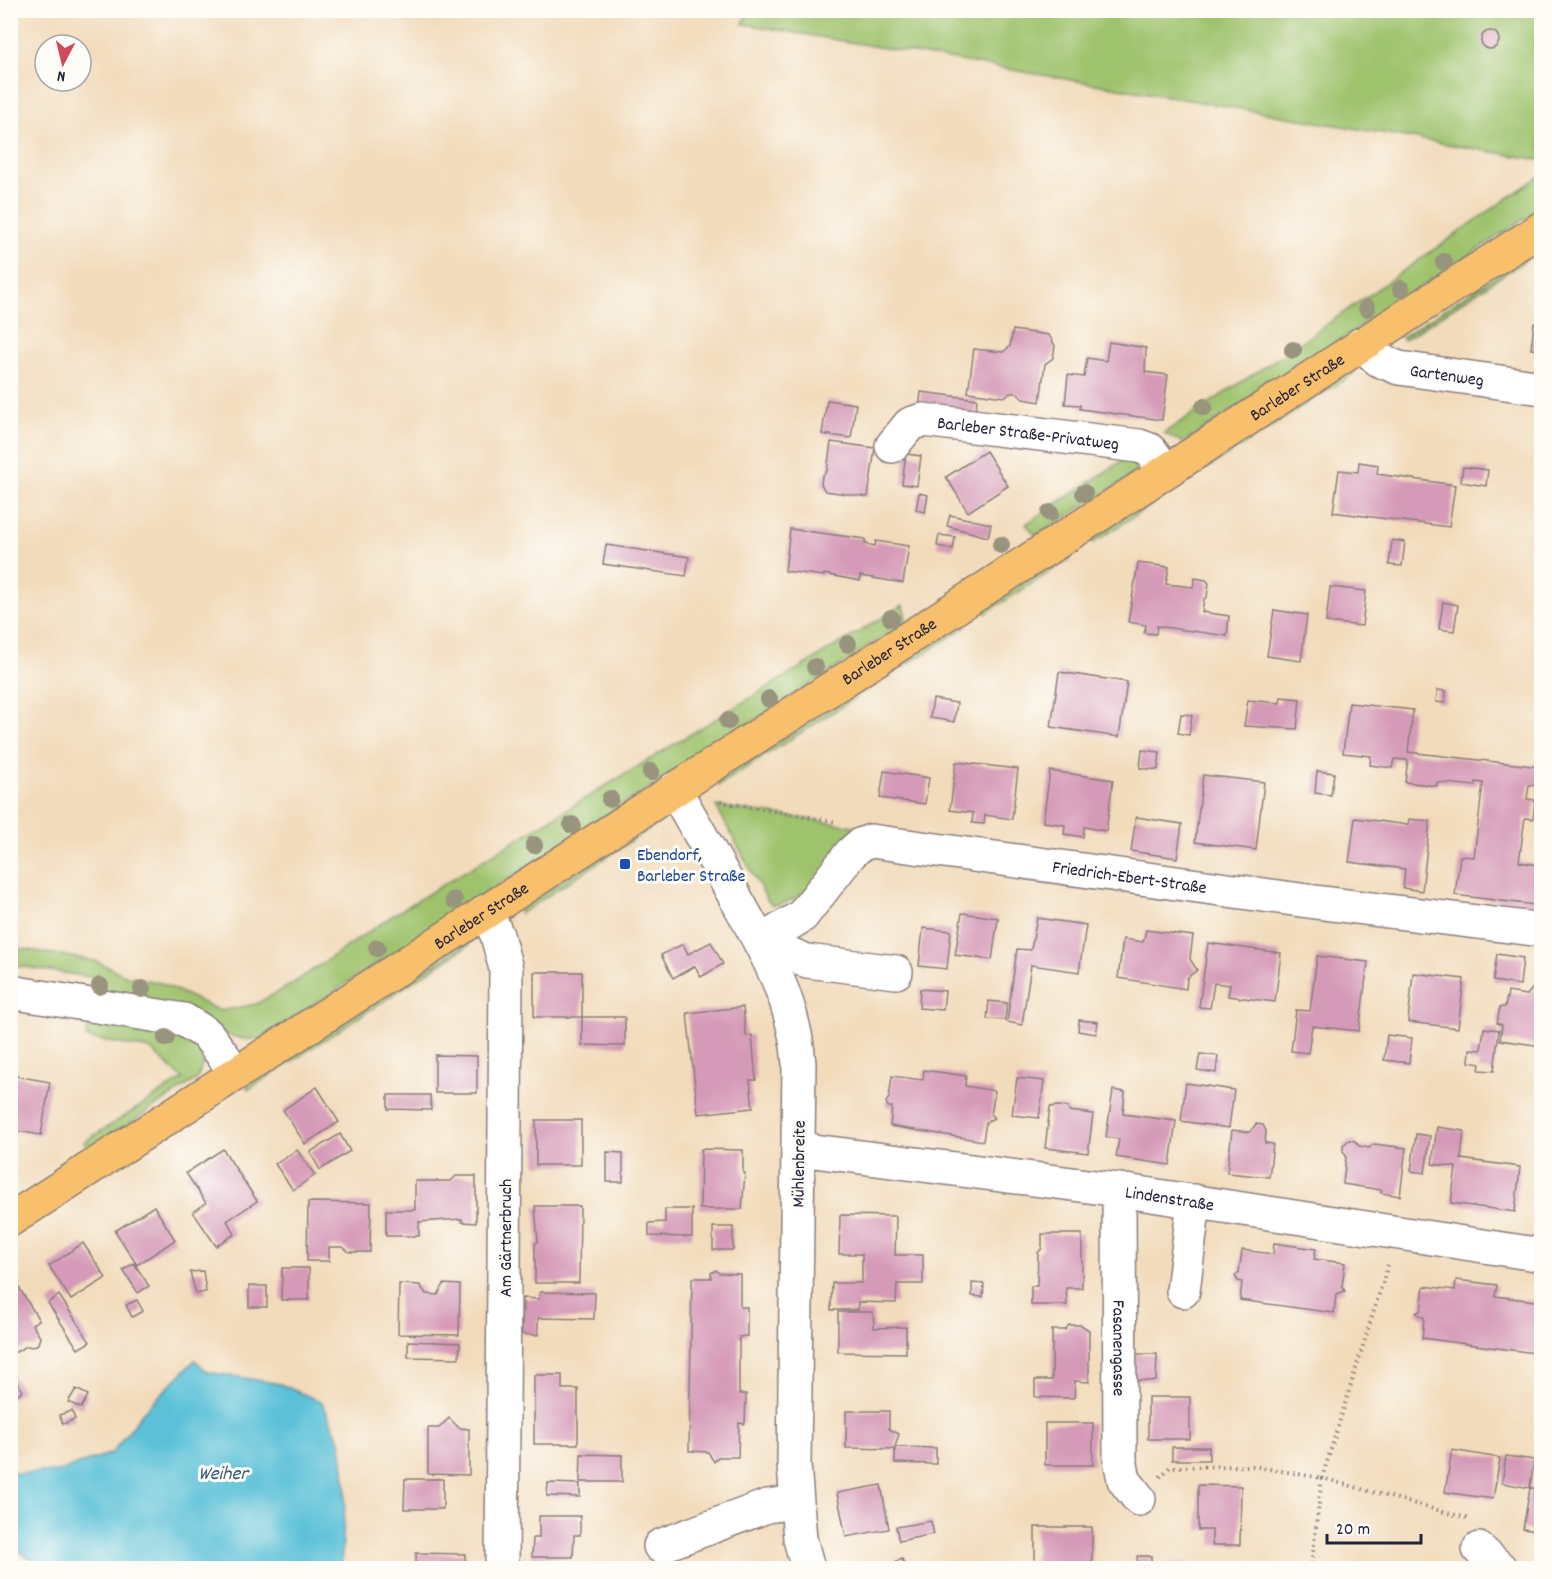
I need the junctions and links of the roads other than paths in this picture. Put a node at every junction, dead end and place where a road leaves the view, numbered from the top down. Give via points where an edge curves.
1 (1542, 228) edge
2 (1361, 345) junction
3 (1542, 388) edge
4 (892, 446) dead end
5 (1165, 471) junction
6 (674, 789) junction
7 (486, 911) junction
8 (1542, 930) edge
9 (760, 942) junction
10 (896, 972) dead end
11 (10, 992) edge
12 (236, 1073) junction
13 (798, 1149) junction
14 (1119, 1190) junction
15 (1194, 1201) junction
16 (10, 1220) edge
17 (1542, 1255) edge
18 (1183, 1291) dead end
19 (1139, 1499) dead end
20 (796, 1502) junction
21 (660, 1546) dead end
22 (502, 1569) edge
23 (808, 1569) edge

1 - 2 main road, Barleber Straße
2 - 3 street, Gartenweg via 1391,366
2 - 5 main road, Barleber Straße
4 - 5 street, Barleber Straße-Privatweg via 910,424 923,420 1138,446 1150,450
5 - 6 main road, Barleber Straße
6 - 7 main road, Barleber Straße
6 - 9 street, Mühlenbreite
7 - 12 main road, Barleber Straße
7 - 22 street, Am Gärtnerbruch via 506,969
8 - 9 street, Friedrich-Ebert-Straße via 871,841 851,853 802,916
9 - 10 street via 807,962
9 - 13 street, Mühlenbreite via 783,987 796,1038
11 - 12 street via 184,1020 207,1034
12 - 16 main road, Barleber Straße
13 - 14 street, Lindenstraße
13 - 20 street, Mühlenbreite
14 - 15 street, Lindenstraße
14 - 19 street, Fasanengasse via 1120,1459 1124,1480
15 - 17 street, Lindenstraße
15 - 18 street
20 - 21 street via 767,1506
20 - 23 street, Mühlenbreite

